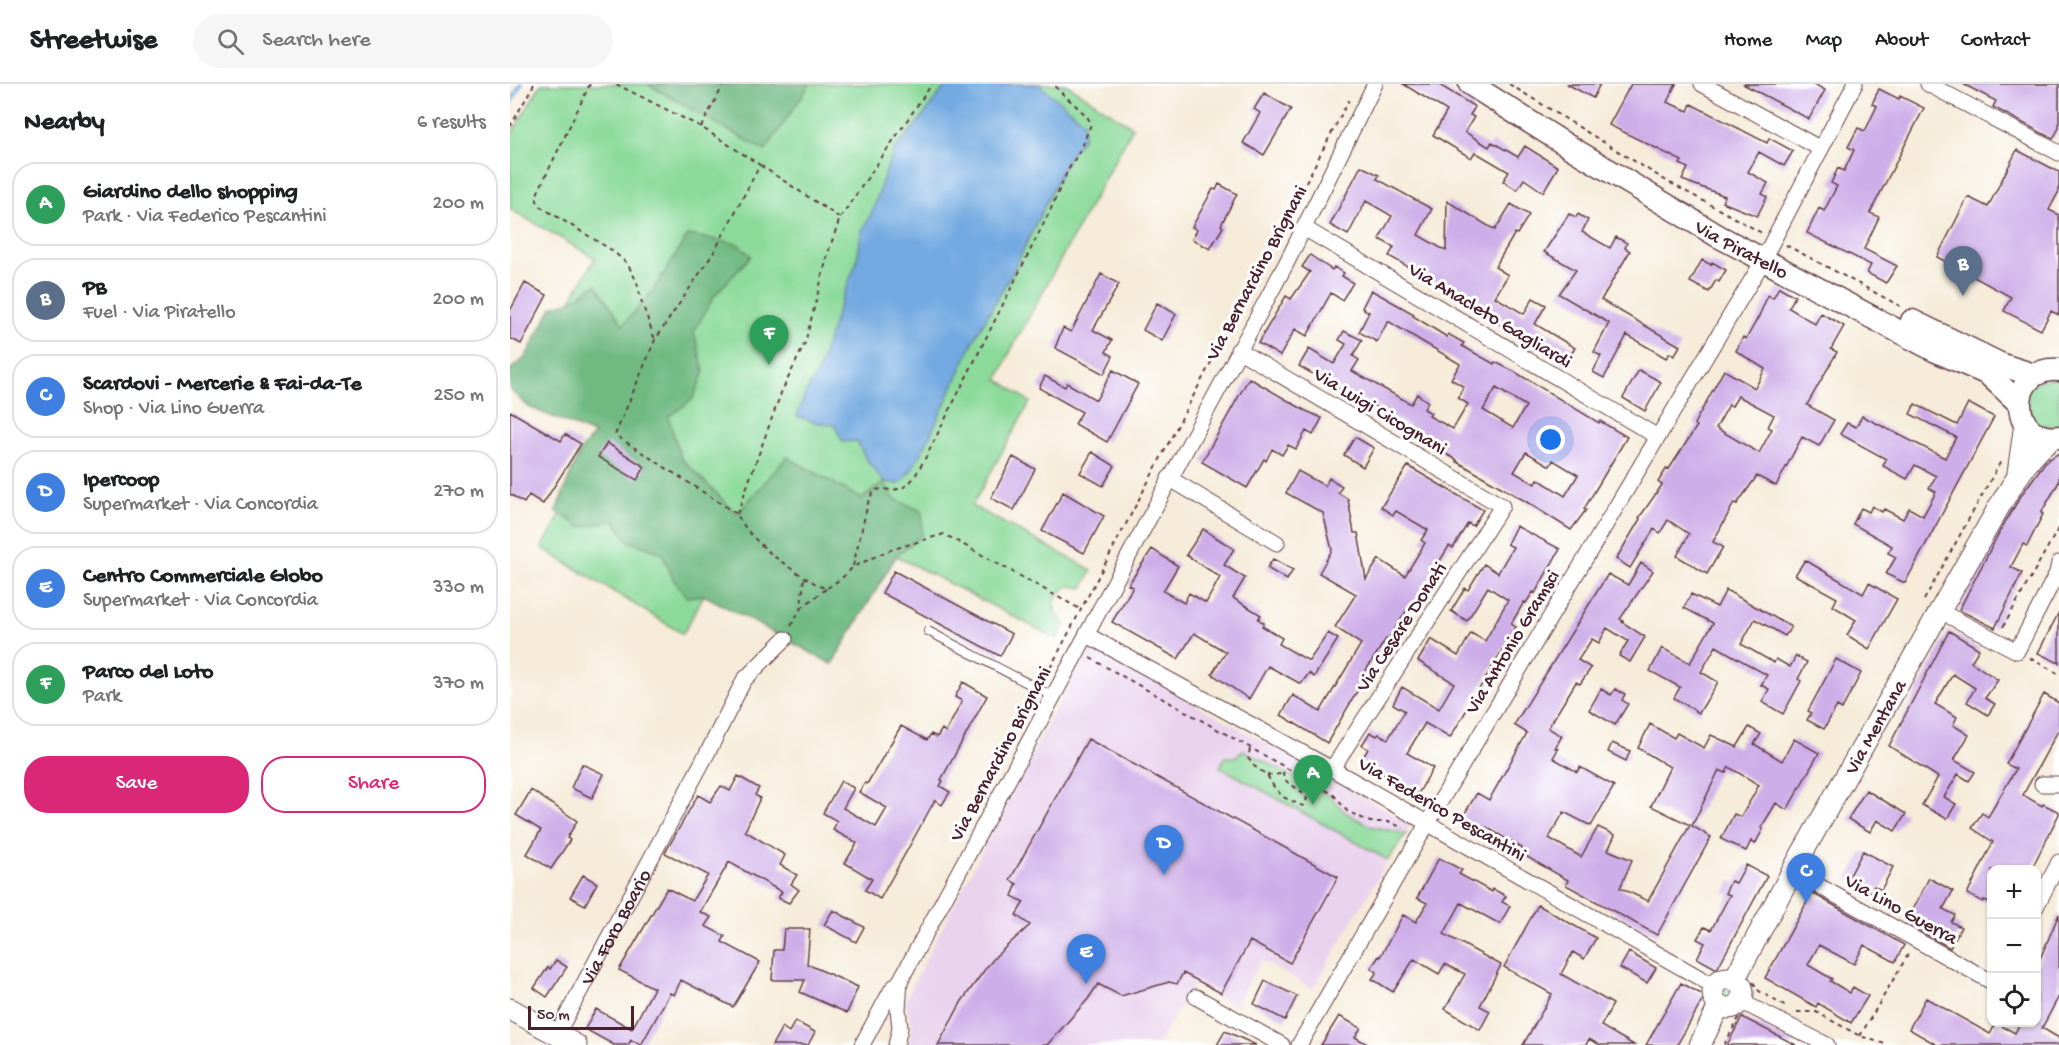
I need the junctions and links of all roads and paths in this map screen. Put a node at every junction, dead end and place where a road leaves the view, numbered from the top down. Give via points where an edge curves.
1 (534, 84) edge
2 (590, 84) edge
3 (616, 84) edge
4 (724, 84) edge
5 (932, 84) edge
6 (1052, 84) edge
7 (1375, 84) edge
8 (1470, 84) edge
9 (1490, 84) edge
10 (1509, 84) edge
11 (1702, 84) edge
12 (1855, 84) edge
13 (1928, 84) edge
14 (1352, 94) dead end
15 (510, 127) edge
16 (701, 128) junction
17 (1821, 149) junction
18 (2059, 153) edge
19 (760, 165) junction
20 (840, 218) junction
21 (1304, 228) junction
22 (1769, 249) junction
23 (1906, 309) dead end
24 (655, 340) junction
25 (1238, 350) junction
26 (2059, 370) edge
27 (2034, 375) junction
28 (2022, 413) junction
29 (1658, 437) junction
30 (2056, 437) edge
31 (2004, 456) dead end
32 (2018, 476) junction
33 (1169, 478) junction
34 (1502, 506) joint
35 (737, 514) junction
36 (2059, 527) edge
37 (1277, 543) dead end
38 (853, 567) junction
39 (2058, 569) edge
40 (804, 578) junction
41 (826, 589) junction
42 (1924, 599) dead end
43 (801, 608) junction
44 (1081, 609) junction
45 (1096, 617) junction
46 (1951, 617) dead end
47 (928, 631) dead end
48 (1087, 635) junction
49 (785, 639) joint
50 (1995, 640) junction
51 (2017, 651) junction
52 (1088, 657) dead end
53 (2059, 674) edge
54 (1039, 689) junction
55 (1054, 697) junction
56 (1250, 748) junction
57 (1285, 768) junction
58 (1332, 769) junction
59 (1282, 774) junction
60 (1267, 776) junction
61 (2042, 784) dead end
62 (2059, 784) edge
63 (1428, 823) junction
64 (1411, 831) dead end
65 (2059, 862) edge
66 (1792, 871) junction
67 (2041, 899) edge
68 (1917, 941) junction
69 (1987, 979) edge
70 (900, 981) junction
71 (1730, 986) junction
72 (1196, 997) dead end
73 (1741, 1007) junction
74 (1787, 1007) dead end
75 (510, 1009) edge
76 (1796, 1012) dead end
77 (878, 1015) junction
78 (899, 1021) junction
79 (557, 1034) junction
80 (1860, 1036) junction
81 (576, 1045) edge
82 (862, 1045) edge
83 (896, 1045) edge
84 (1282, 1045) edge
85 (1299, 1045) edge
86 (1700, 1045) edge
87 (1724, 1045) edge
88 (1827, 1045) edge
89 (1888, 1045) edge

1 - 15 path
2 - 24 path via 537,201 627,263
3 - 16 path
4 - 16 path
5 - 20 path
6 - 38 path via 1087,116 1089,132 911,482 899,489 874,490 869,499
7 - 21 street, Via Bernardino Brignani
8 - 22 main road, Via Piratello via 1686,218
9 - 22 main road, Via Piratello
10 - 22 path
11 - 17 street
12 - 17 street, Via Antonio Gramsci
13 - 18 street
14 - 44 path
16 - 19 path
17 - 22 street, Via Antonio Gramsci
19 - 20 path
19 - 24 path via 714,252
20 - 35 path via 805,344 781,393
21 - 25 street, Via Bernardino Brignani
21 - 29 street, Via Anacleto Gagliardi
22 - 23 path
22 - 27 main road, Via Piratello via 2002,365
22 - 28 main road, Via Piratello via 1934,350 1988,374
22 - 29 street, Via Antonio Gramsci
24 - 35 path via 615,435
25 - 33 street, Via Bernardino Brignani
25 - 34 street, Via Luigi Cicognani
26 - 27 main road, Via Piratello
27 - 28 main road via 2023,387
28 - 30 main road, Via Piratello via 2032,431
28 - 32 main road, Via Mentana
29 - 63 street, Via Antonio Gramsci
30 - 32 main road, Via Mentana via 2039,448
31 - 42 path
32 - 66 main road, Via Mentana
33 - 37 street
33 - 45 street, Via Bernardino Brignani
34 - 58 street, Via Cesare Donati
35 - 40 path via 743,527
36 - 50 path
38 - 41 path
38 - 44 path via 887,551 944,534
39 - 51 street
40 - 41 path
40 - 43 path
41 - 43 path
43 - 49 path
44 - 45 path
44 - 54 path
45 - 48 street, Via Bernardino Brignani
46 - 50 street
47 - 54 lane
48 - 55 street, Via Bernardino Brignani
48 - 58 street, Via Federico Pescantini
49 - 79 street, Via Foro Boario via 744,680
50 - 51 street
51 - 53 path
52 - 56 path
54 - 55 lane
55 - 70 street, Via Bernardino Brignani
56 - 57 path
56 - 60 path via 1248,758
57 - 59 path
57 - 64 path via 1333,794 1347,811 1370,822 1390,822
58 - 63 street, Via Federico Pescantini
59 - 60 path
59 - 60 path via 1286,782 1305,794 1303,806 1282,797
61 - 62 street
63 - 71 street, Via Federico Pescantini
63 - 85 street, Via Antonio Gramsci
65 - 67 street
66 - 68 street, Via Lino Guerra
66 - 71 main road, Via Mentana
68 - 69 street, Via Lino Guerra
68 - 80 path
70 - 77 street, Via Bernardino Brignani
70 - 78 street
71 - 73 main road via 1742,989
71 - 74 path via 1753,983 1759,991
71 - 86 main road, Via Mentana
72 - 84 street
73 - 87 path
73 - 88 street
75 - 79 main road
76 - 80 path via 1816,1012
77 - 78 street
77 - 82 street, Via Bernardino Brignani
78 - 83 street
79 - 81 main road
80 - 89 path

